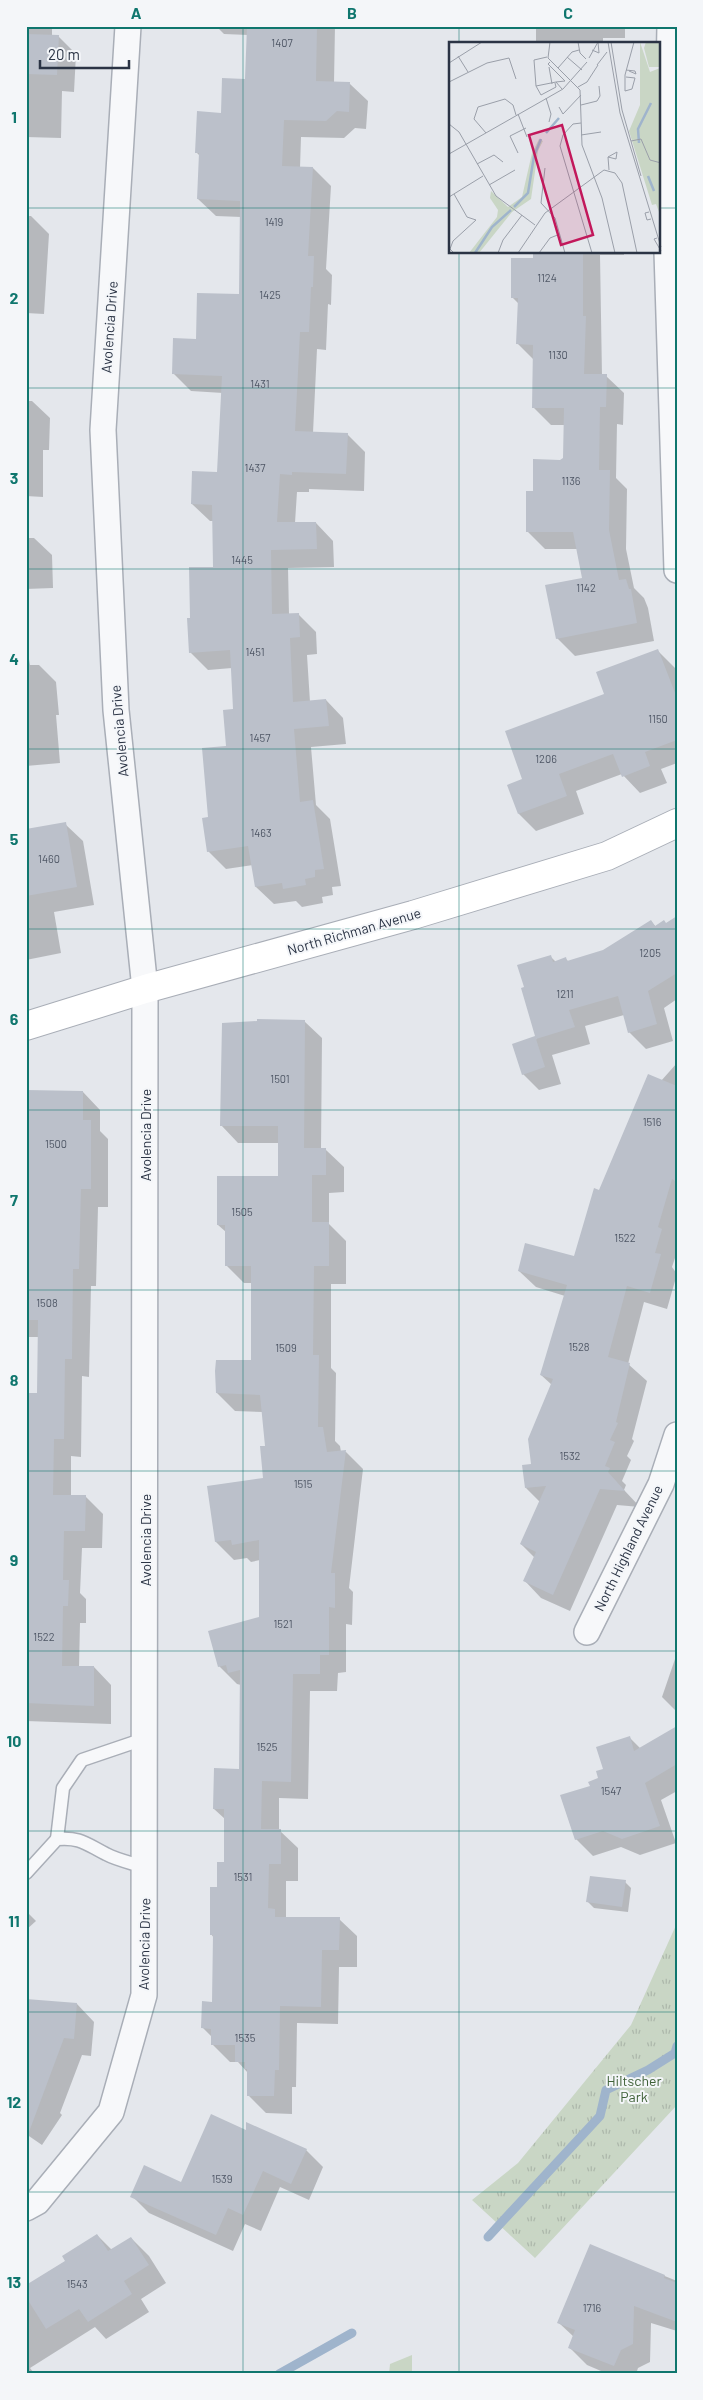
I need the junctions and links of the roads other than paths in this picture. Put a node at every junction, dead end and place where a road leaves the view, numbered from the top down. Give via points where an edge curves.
1 (128, 26) edge
2 (670, 26) edge
3 (671, 220) edge
4 (677, 570) edge
5 (677, 823) edge
6 (145, 988) junction
7 (26, 1026) edge
8 (677, 1435) edge
9 (587, 1632) dead end
10 (144, 1739) junction
11 (57, 1839) junction
12 (144, 1867) junction
13 (26, 1872) edge
14 (26, 2208) edge

1 - 6 street, Avolencia Drive via 103,430 116,710
2 - 3 street
3 - 4 street
5 - 6 street, North Richman Avenue via 607,856
6 - 7 street, North Richman Avenue
6 - 10 street, Avolencia Drive
8 - 9 street, North Highland Avenue via 661,1484
10 - 11 lane via 82,1760 62,1788
10 - 12 street, Avolencia Drive
11 - 12 lane via 73,1838 87,1842 106,1855
11 - 13 lane
12 - 14 street, Avolencia Drive via 144,1995 112,2112 37,2202

